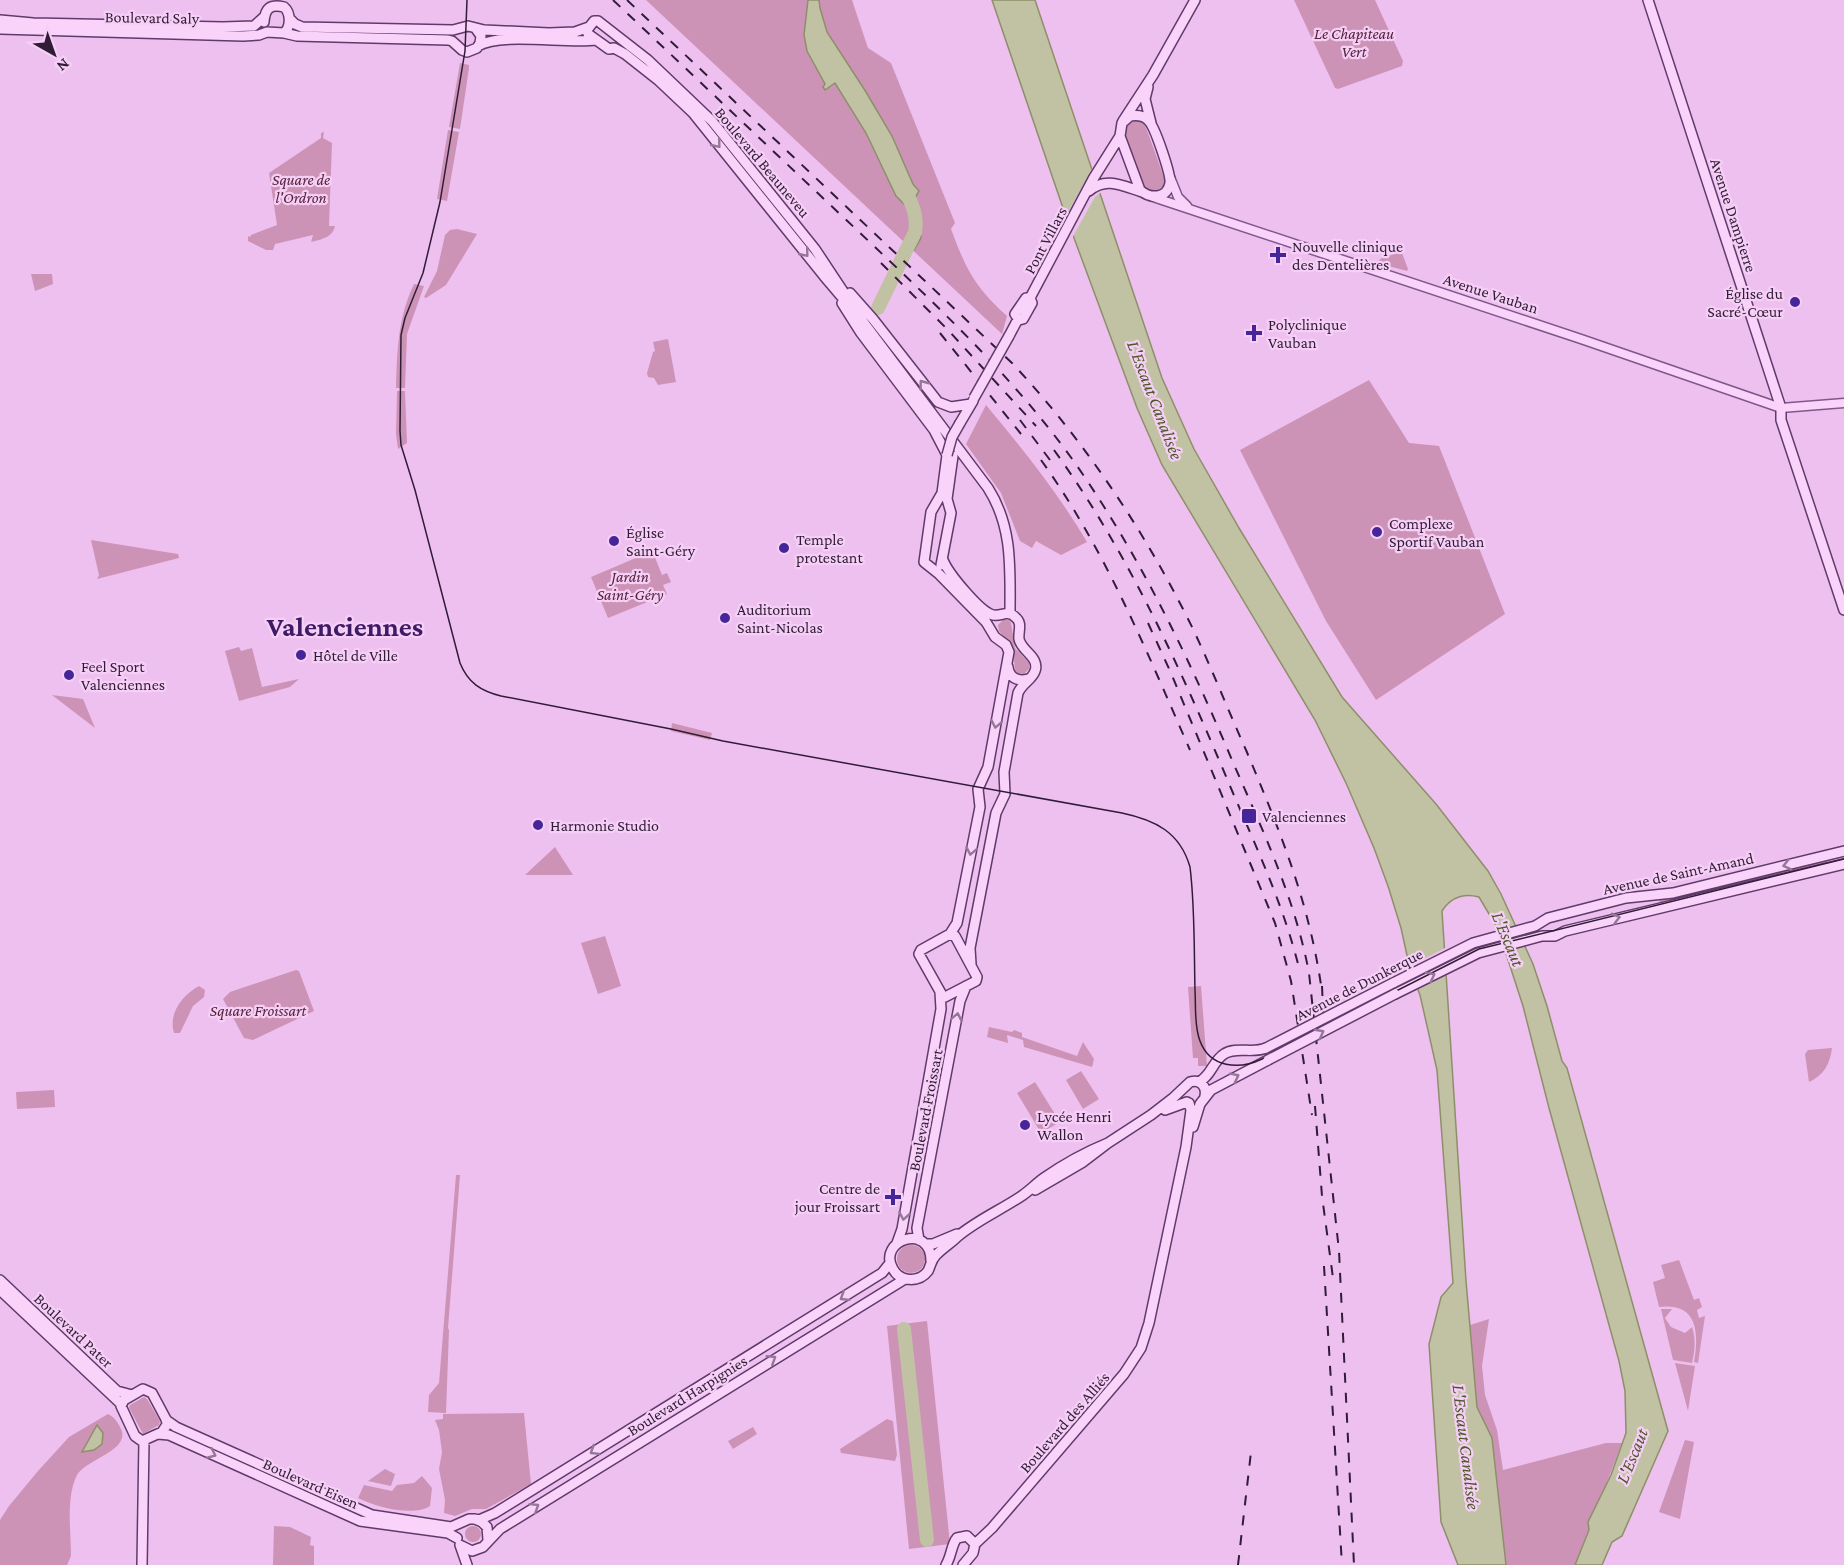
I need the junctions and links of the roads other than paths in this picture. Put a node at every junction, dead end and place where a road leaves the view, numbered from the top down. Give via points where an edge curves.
1 (1195, 0) edge
2 (1648, 0) edge
3 (264, 17) junction
4 (289, 18) junction
5 (0, 20) edge
6 (589, 27) junction
7 (460, 29) junction
8 (476, 29) junction
9 (0, 30) edge
10 (267, 32) junction
11 (284, 33) junction
12 (620, 38) junction
13 (596, 40) junction
14 (456, 44) junction
15 (478, 46) junction
16 (614, 48) junction
17 (1153, 75) junction
18 (1122, 123) junction
19 (1152, 125) junction
20 (1120, 136) junction
21 (1170, 177) junction
22 (1142, 192) junction
23 (1086, 195) junction
24 (1153, 197) junction
25 (1190, 208) junction
26 (827, 273) junction
27 (973, 401) junction
28 (1844, 403) edge
29 (1781, 408) junction
30 (950, 456) junction
31 (935, 506) junction
32 (950, 508) junction
33 (943, 560) junction
34 (931, 567) junction
35 (1844, 592) edge
36 (1844, 610) edge
37 (1010, 614) junction
38 (998, 615) junction
39 (992, 631) junction
40 (1008, 667) junction
41 (1028, 679) junction
42 (984, 780) junction
43 (1003, 783) junction
44 (980, 799) junction
45 (1000, 802) junction
46 (1844, 851) edge
47 (1844, 864) edge
48 (1554, 918) junction
49 (1539, 924) junction
50 (1559, 932) junction
51 (950, 934) junction
52 (1543, 936) junction
53 (970, 964) junction
54 (966, 986) junction
55 (940, 992) junction
56 (1199, 1082) junction
57 (1183, 1088) junction
58 (1203, 1099) junction
59 (1188, 1102) junction
60 (1152, 1115) junction
61 (1186, 1147) junction
62 (964, 1232) junction
63 (922, 1242) junction
64 (897, 1244) junction
65 (931, 1261) junction
66 (890, 1263) junction
67 (905, 1279) junction
68 (0, 1280) edge
69 (0, 1290) edge
70 (132, 1395) junction
71 (121, 1404) junction
72 (166, 1420) junction
73 (158, 1434) junction
74 (144, 1440) junction
75 (479, 1520) junction
76 (462, 1523) junction
77 (488, 1540) junction
78 (460, 1542) junction
79 (975, 1544) junction
80 (481, 1549) junction
81 (953, 1551) junction
82 (970, 1557) junction
83 (142, 1565) edge
84 (467, 1565) edge
85 (472, 1565) edge
86 (946, 1565) edge
87 (963, 1565) edge

1 - 17 main road
2 - 29 main road, Avenue Dampierre
3 - 4 main road via 265,11 273,6 286,8
3 - 5 main road, Boulevard Saly via 254,26 223,27
3 - 10 main road
4 - 7 main road via 302,27
4 - 11 main road
6 - 8 main road via 549,33
6 - 12 main road, Boulevard Beauneveu via 597,20
6 - 13 main road via 588,33
7 - 8 main road
7 - 14 main road via 455,36
8 - 15 main road via 481,37
9 - 10 main road, Boulevard Saly via 254,36
10 - 11 main road
11 - 14 main road via 451,40
12 - 16 main road
12 - 26 main road, Boulevard Beauneveu via 712,121 811,243
13 - 15 main road via 504,40
13 - 16 main road, Boulevard Beauneveu via 610,50
14 - 15 main road via 467,52
16 -> 26 main road, Boulevard Beauneveu via 649,73 689,110
17 - 18 main road
17 - 19 main road via 1145,96
18 - 19 main road via 1137,115
18 - 20 main road
19 - 21 main road
20 - 22 main road
20 - 23 main road, Pont Villars
21 - 24 main road via 1165,192
21 - 25 street via 1178,197
22 - 23 main road, Pont Villars via 1109,183
22 - 24 main road, Pont Villars
23 - 27 main road, Pont Villars, bridge via 1030,298 1023,299 1016,314 1018,320
24 - 25 street, Avenue Vauban
25 - 29 street, Avenue Vauban
27 -> 26 main road via 951,407 935,400 876,322
26 - 30 main road via 861,333
26 - 37 main road, Boulevard Beauneveu via 996,501 1009,546
27 - 30 main road, bridge via 952,437
28 - 29 street
29 - 35 main road
29 - 36 main road, Avenue Dampierre via 1781,420
30 - 31 main road
30 - 32 main road
31 - 32 main road
31 - 34 main road via 924,556
32 - 33 main road
33 - 34 main road via 939,567
33 - 38 main road via 981,606
34 - 39 main road
37 - 38 main road
37 - 41 main road, Boulevard Beauneveu via 1019,622 1020,643 1036,663 1034,674
38 - 39 main road via 992,622
39 - 40 main road via 1008,649
40 - 41 main road via 1014,678
40 -> 42 main road
41 - 43 main road via 1018,693
42 - 43 main road via 994,777
42 - 44 main road via 978,789
43 - 45 main road via 1006,793
44 - 45 main road via 990,805
44 -> 51 main road via 957,923
45 - 53 main road
46 -> 48 main road, Avenue de Saint-Amand via 1673,893 1626,898
50 -> 47 main road, Avenue de Saint-Amand
48 - 49 main road
48 - 50 main road via 1560,924
49 - 52 main road
49 - 56 main road, Avenue de Dunkerque, bridge via 1454,952 1266,1048 1226,1053
50 - 52 main road
51 - 53 main road via 955,936
51 - 55 main road via 919,954
58 -> 52 main road, Avenue de Dunkerque, bridge via 1216,1087 1457,962
53 - 54 main road, Boulevard Froissart via 977,977
54 - 55 main road via 947,997
63 -> 54 main road, Boulevard Froissart via 917,1228
55 -> 64 main road, Boulevard Froissart via 941,1009
56 - 57 main road via 1190,1082
56 - 58 main road via 1204,1087
57 - 59 main road
57 - 60 main road, Boulevard Harpignies
58 - 59 main road via 1195,1104
58 - 61 main road
59 - 60 main road, Boulevard Harpignies
59 - 61 main road via 1191,1110
60 - 62 main road, Boulevard Harpignies via 1048,1184
61 - 79 main road, Boulevard des Alliés via 1143,1342 1128,1370
62 - 63 main road, Boulevard Harpignies via 933,1244
62 - 65 main road, Boulevard Harpignies
63 - 64 main road, Boulevard Harpignies via 906,1239
63 - 65 main road
64 - 66 main road
65 - 67 main road, Boulevard Harpignies via 922,1276
66 - 67 main road via 894,1272
66 -> 75 main road, Boulevard Harpignies via 876,1276
77 -> 67 main road, Boulevard Harpignies via 498,1530
68 - 70 main road, Boulevard Pater via 118,1392
69 - 71 main road, Boulevard Pater
70 - 71 main road
70 - 72 main road via 149,1390
71 - 74 main road via 136,1437
72 - 73 main road via 167,1427
72 - 76 main road, Boulevard Eisen via 372,1515 449,1527
73 - 74 main road
73 -> 78 main road, Boulevard Eisen via 169,1435 360,1521 448,1533
74 - 83 main road
75 - 76 main road
75 - 77 main road via 488,1528
76 - 78 main road via 458,1531
77 - 80 main road
78 - 80 main road via 471,1551
78 - 84 main road
79 - 81 main road via 970,1538 960,1537 954,1542
79 - 82 main road, Boulevard des Alliés
80 - 85 main road
81 - 82 main road via 960,1558
81 - 86 main road
82 - 87 main road, Boulevard des Alliés

